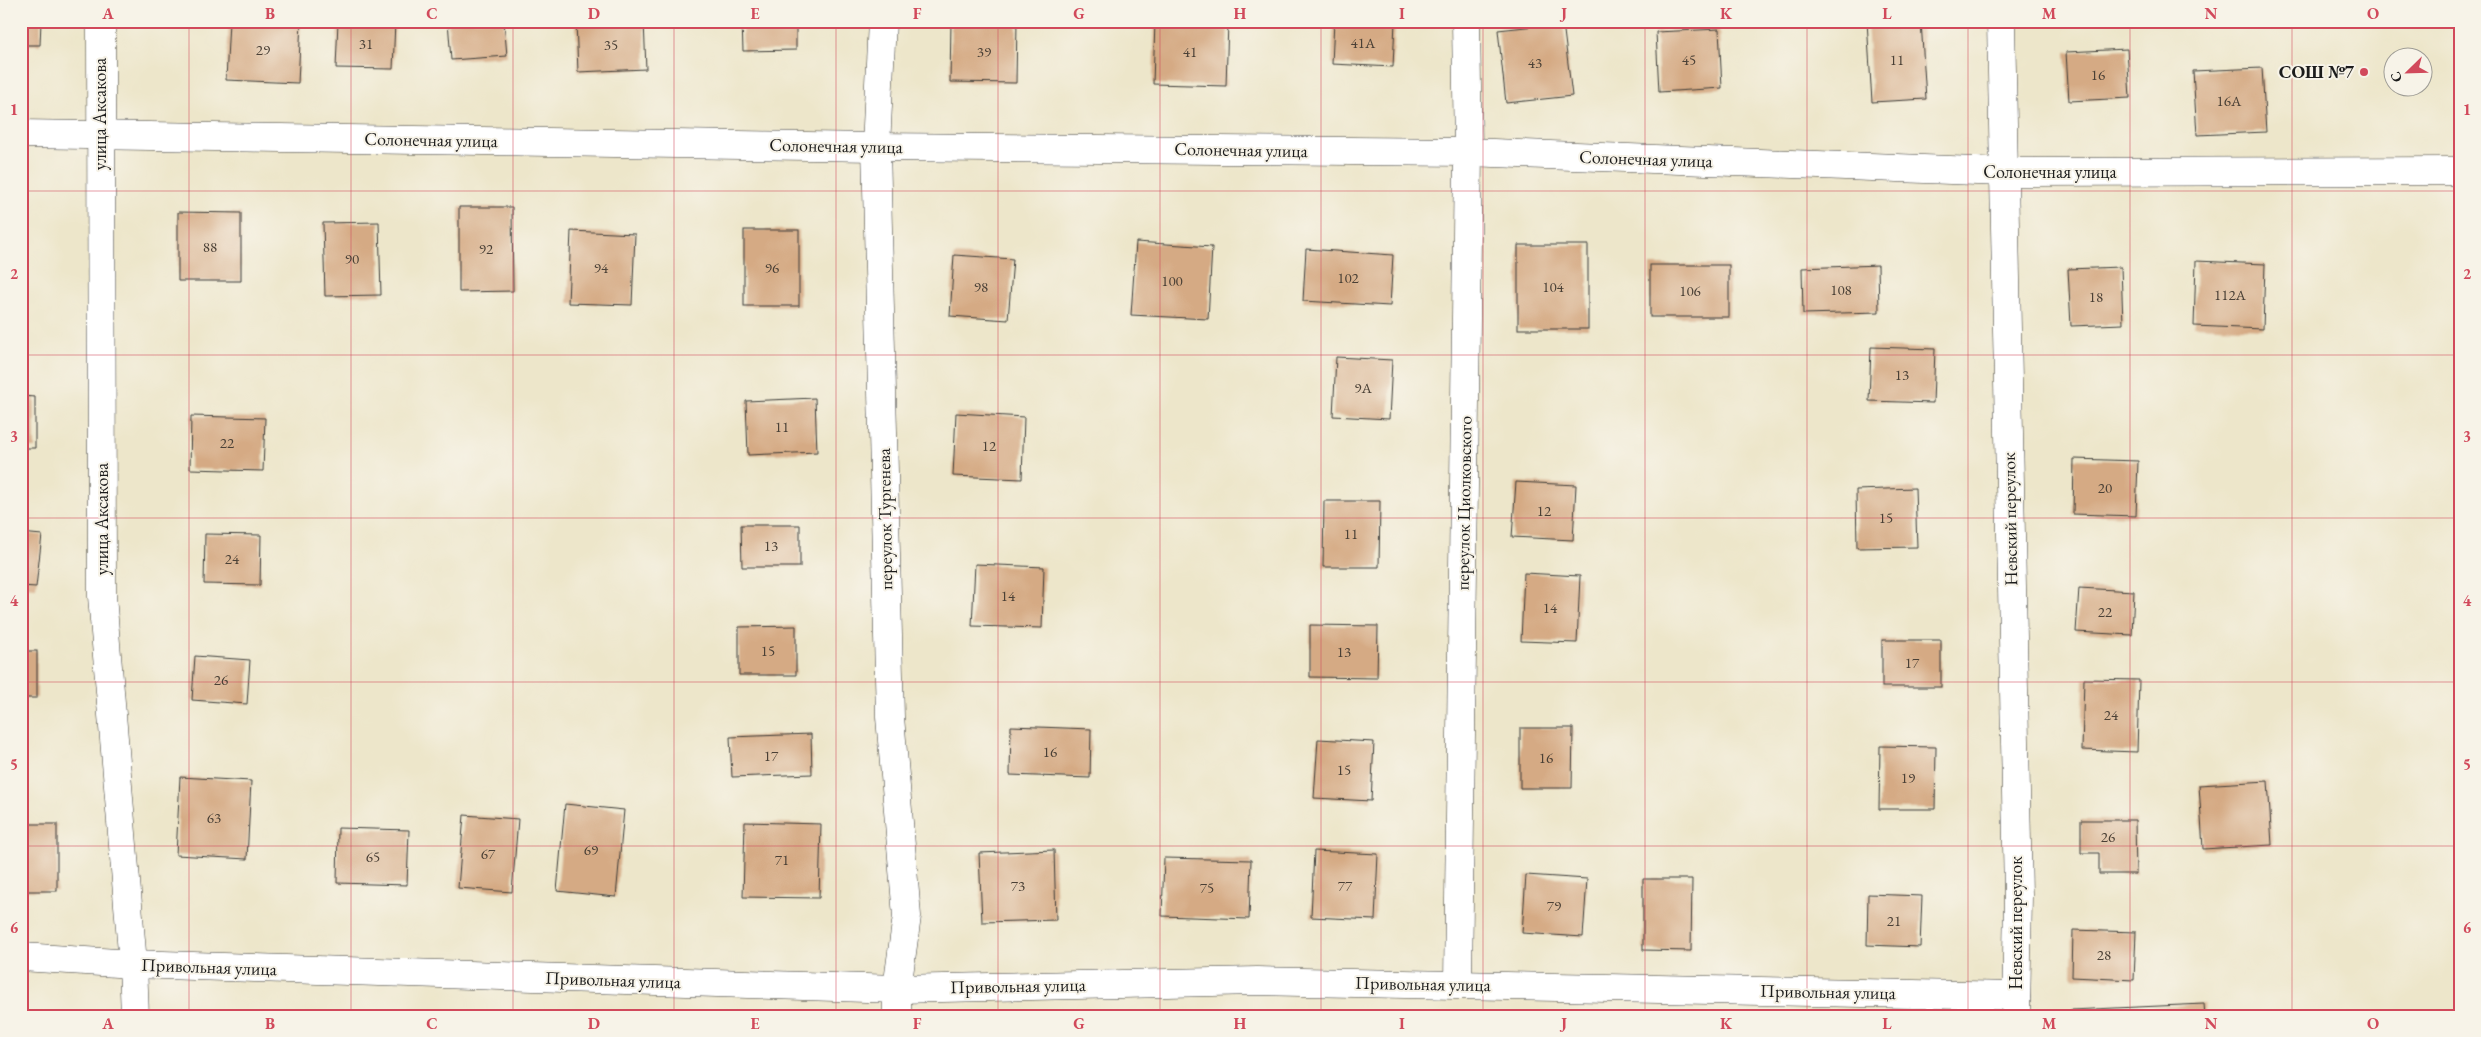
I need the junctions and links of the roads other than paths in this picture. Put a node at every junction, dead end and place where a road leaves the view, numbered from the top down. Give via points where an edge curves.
1 (101, 21) edge
2 (882, 21) edge
3 (1466, 21) edge
4 (2001, 21) edge
5 (21, 134) edge
6 (100, 136) junction
7 (876, 147) junction
8 (1468, 152) junction
9 (2460, 171) edge
10 (2002, 172) junction
11 (21, 957) edge
12 (133, 964) junction
13 (1458, 984) junction
14 (897, 989) junction
15 (2016, 1006) edge
16 (135, 1016) edge
17 (897, 1016) edge

1 - 6 street, улица Аксакова
2 - 7 street, переулок Тургенева
3 - 8 street, переулок Циолковского
4 - 10 street, Невский переулок
5 - 6 street, Солонечная улица
6 - 7 street, Солонечная улица
6 - 12 street, улица Аксакова via 102,596
7 - 8 street, Солонечная улица
7 - 14 street, переулок Тургенева via 890,717 907,916
8 - 10 street, Солонечная улица
8 - 13 street, переулок Циолковского
9 - 10 street, Солонечная улица
10 - 15 street, Невский переулок via 2018,895
11 - 12 street, Привольная улица
12 - 14 street, Привольная улица
12 - 16 street, улица Аксакова
13 - 14 street, Привольная улица via 1257,981
13 - 15 street, Привольная улица
14 - 17 street, переулок Тургенева

